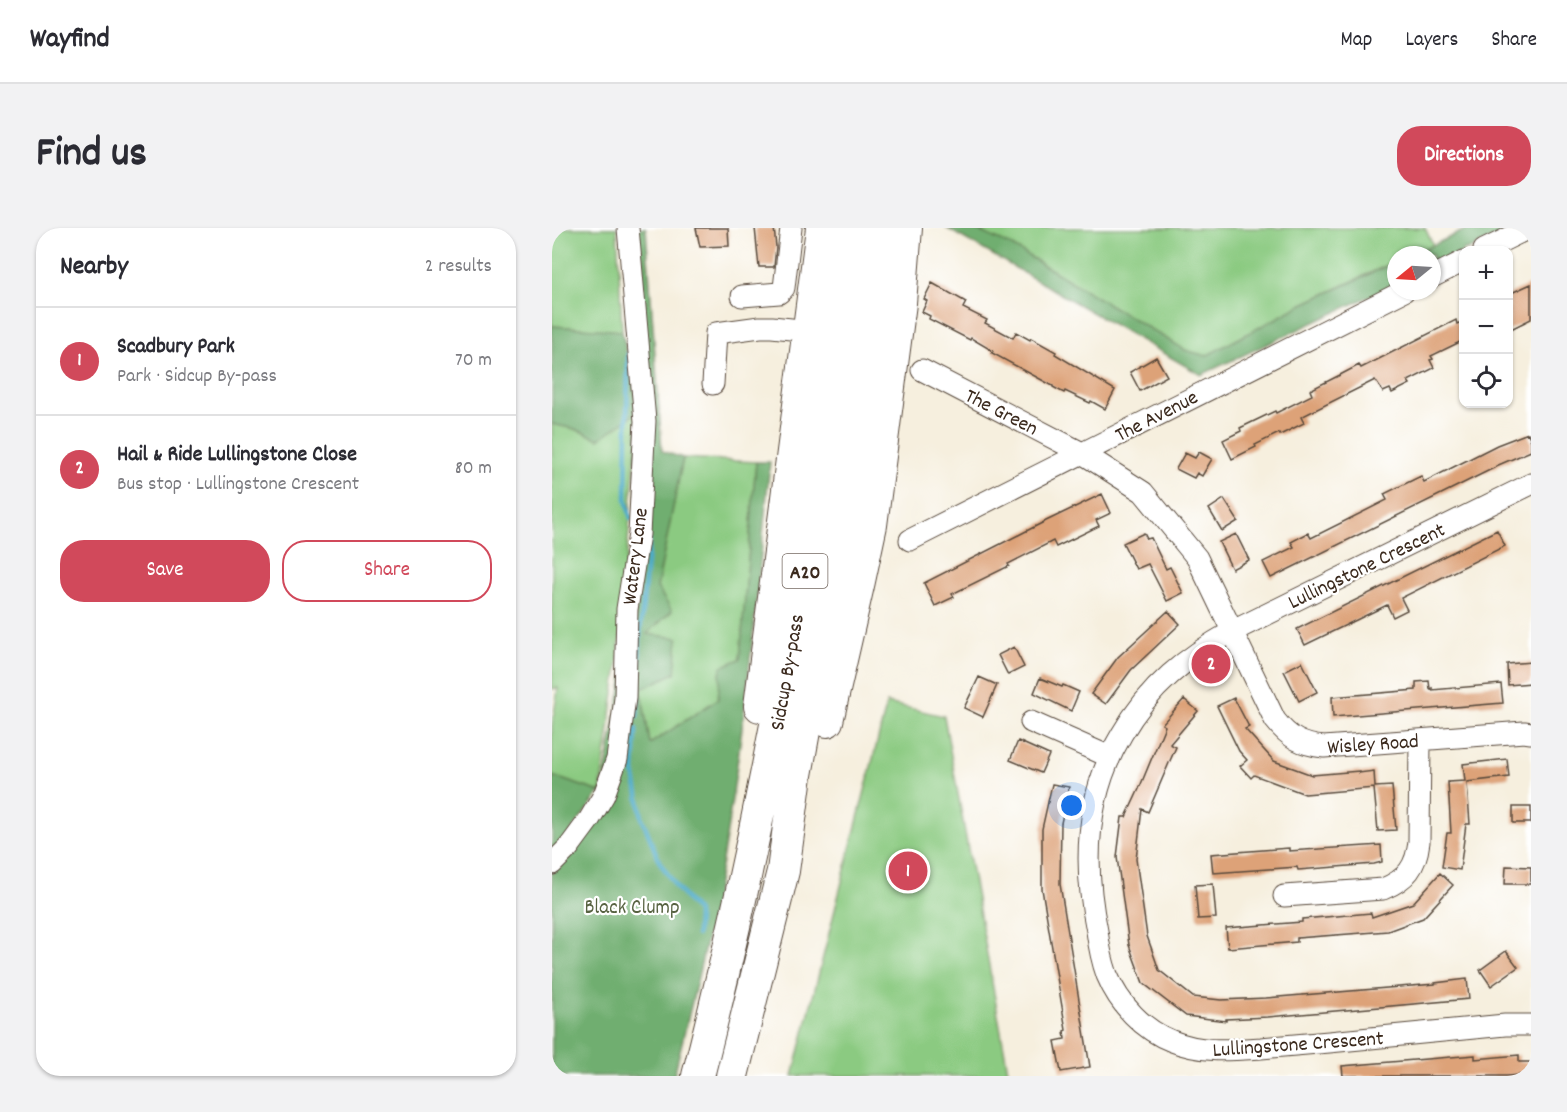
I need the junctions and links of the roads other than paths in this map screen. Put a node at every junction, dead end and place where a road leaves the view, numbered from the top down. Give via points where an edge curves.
1 (628, 228) edge
2 (791, 228) edge
3 (822, 228) edge
4 (850, 228) edge
5 (878, 228) edge
6 (906, 228) edge
7 (1529, 228) edge
8 (1492, 246) edge
9 (1459, 264) edge
10 (1441, 272) edge
11 (779, 294) junction
12 (742, 296) dead end
13 (1387, 300) edge
14 (778, 327) junction
15 (810, 331) junction
16 (922, 370) dead end
17 (714, 384) dead end
18 (1082, 453) junction
19 (1530, 488) edge
20 (910, 540) dead end
21 (1233, 631) junction
22 (1031, 722) dead end
23 (1531, 733) edge
24 (1420, 740) junction
25 (1110, 758) junction
26 (552, 864) edge
27 (783, 872) junction
28 (1284, 896) dead end
29 (738, 910) junction
30 (1531, 1025) edge
31 (698, 1076) edge
32 (732, 1076) edge

1 - 26 street, Watery Lane via 645,421 639,534 627,609 625,698 616,759 604,795 569,847
2 - 11 street via 784,288
3 - 15 highway, A20
4 - 29 highway, Sidcup By-pass / A20 via 805,572
5 - 27 highway, Sidcup By-pass / A20 via 852,443
6 - 27 highway, A20 via 871,525 820,748
7 - 8 street
9 - 10 street
11 - 12 street
11 - 14 street
13 - 18 street, The Avenue
14 - 15 street
14 - 17 street via 716,333
15 - 29 highway, A20 via 757,726
16 - 18 street, The Green
18 - 20 street, The Avenue
18 - 21 street, Wisley Road via 1143,492 1197,558
19 - 21 street, Lullingstone Crescent
21 - 24 street, Wisley Road via 1275,720 1296,740 1324,747
21 - 25 street, Lullingstone Crescent via 1190,657 1161,683 1131,719
22 - 25 street
23 - 24 street, Wisley Road
24 - 28 street via 1418,857 1411,869 1383,889
25 - 30 street, Lullingstone Crescent via 1091,822 1088,871 1093,913 1108,978 1130,1011 1155,1033 1190,1047 1225,1050
27 - 32 highway, Sidcup By-pass / A20
29 - 31 highway, Sidcup By-pass / A20

